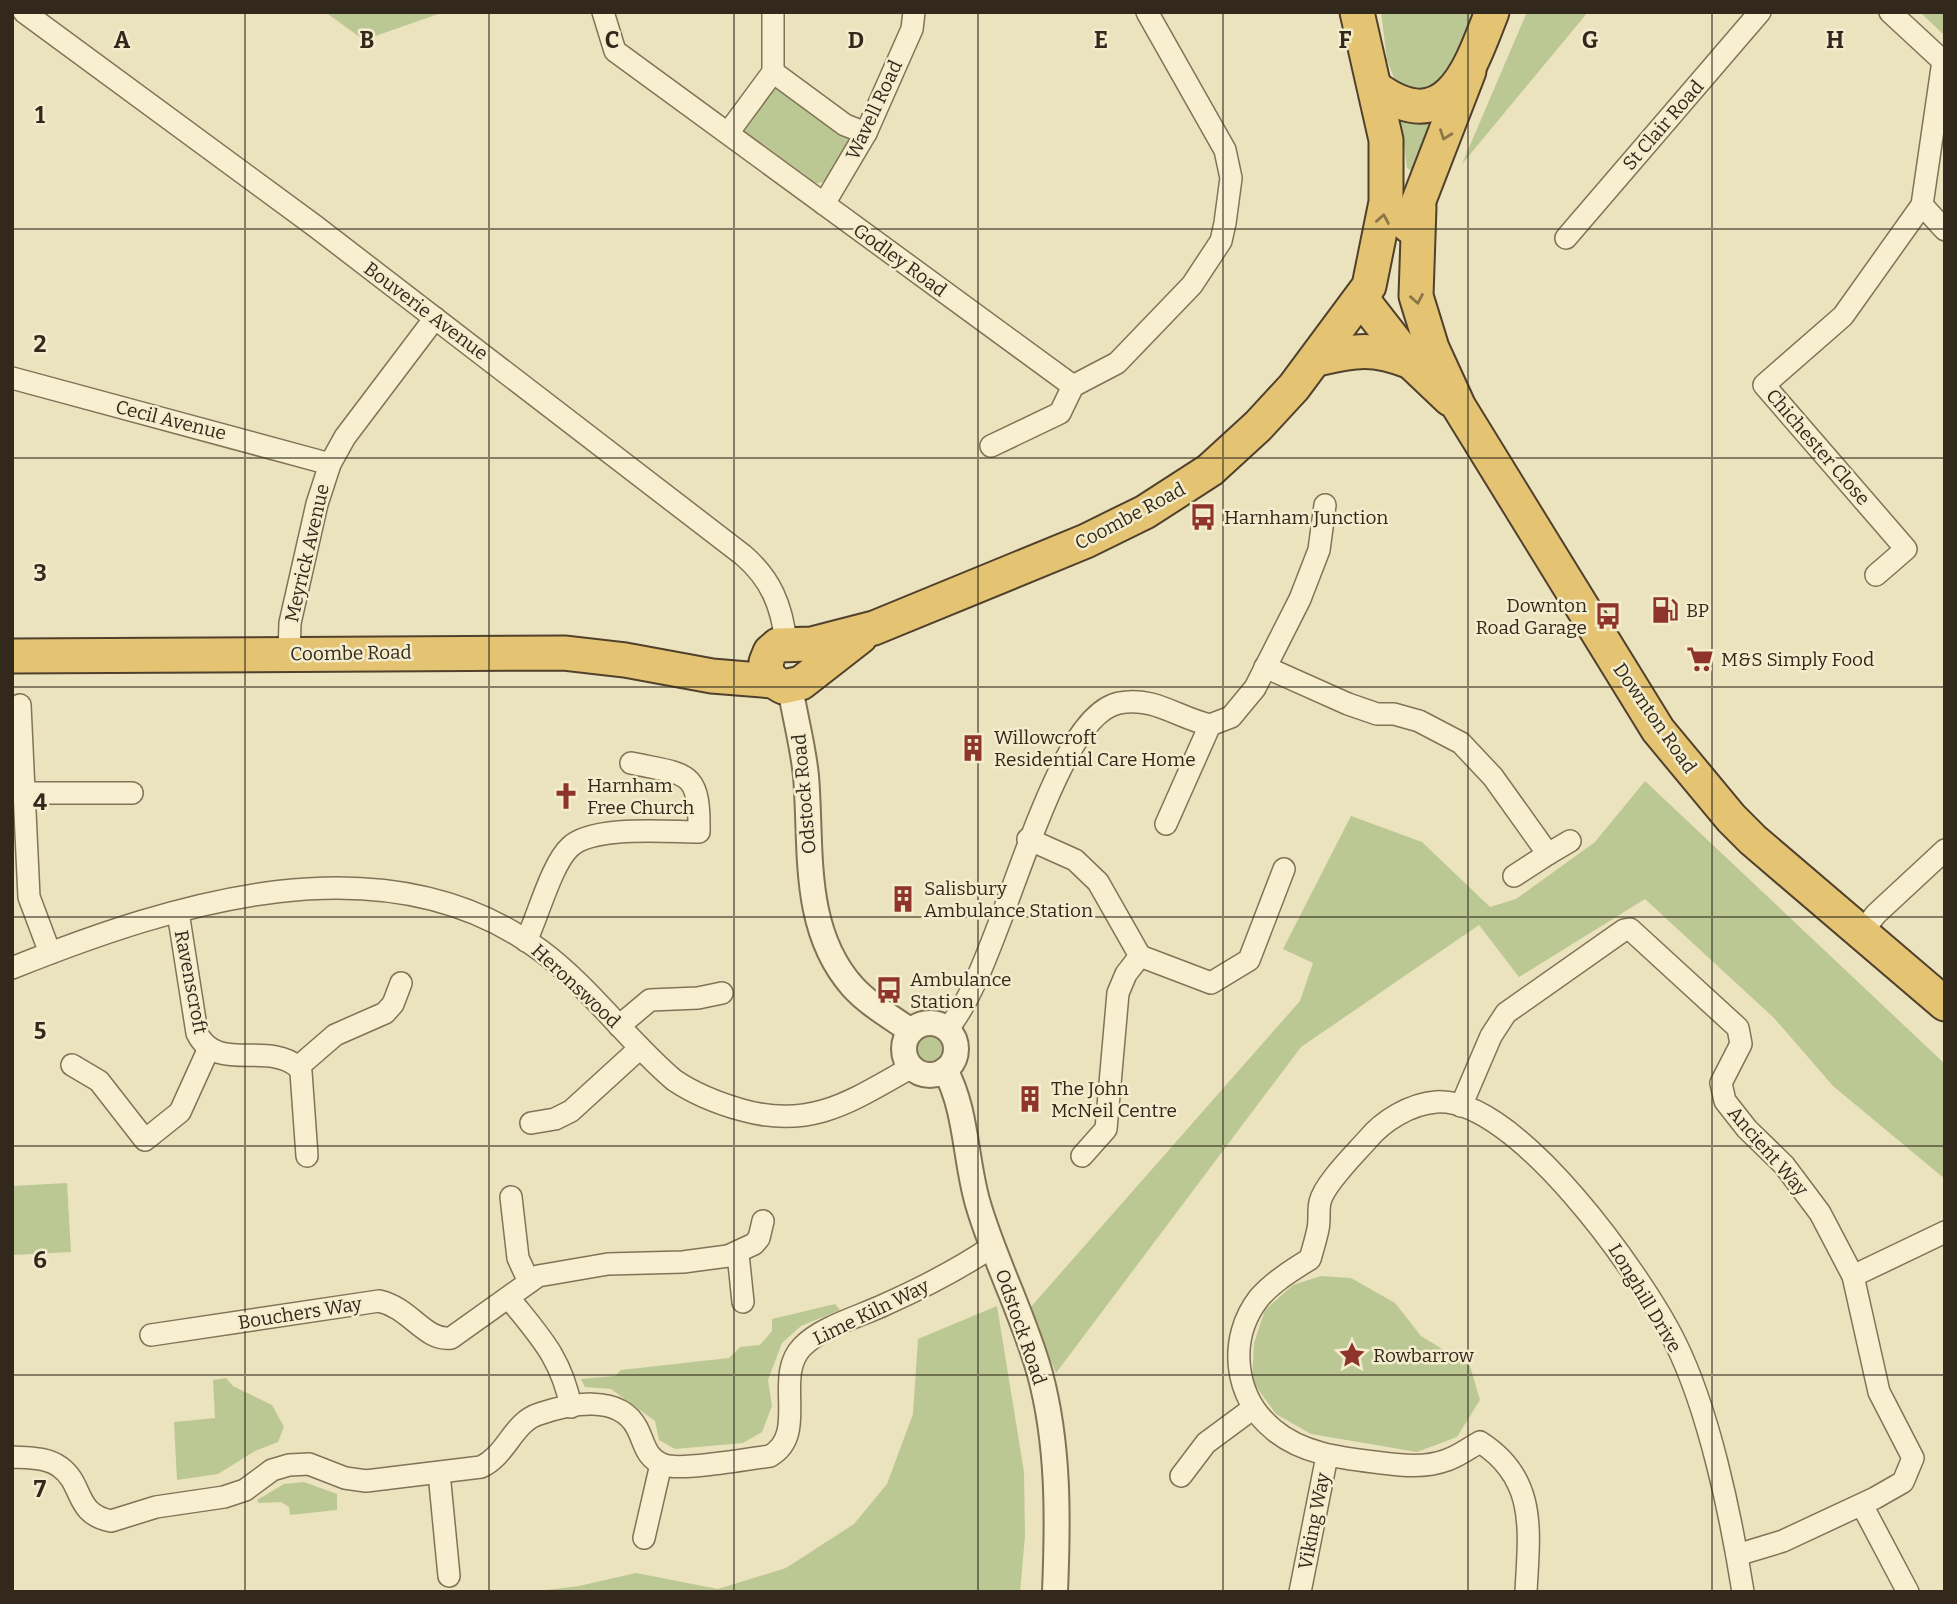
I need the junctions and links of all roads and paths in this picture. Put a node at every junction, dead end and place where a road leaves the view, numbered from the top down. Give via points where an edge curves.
1 (24, 12) edge
2 (603, 12) edge
3 (773, 12) edge
4 (914, 12) edge
5 (1147, 12) edge
6 (1357, 12) edge
7 (1492, 12) edge
8 (1760, 12) edge
9 (1890, 12) edge
10 (1944, 62) edge
11 (773, 72) junction
12 (1469, 72) junction
13 (1377, 89) junction
14 (728, 133) junction
15 (866, 133) junction
16 (824, 204) junction
17 (1922, 205) junction
18 (1419, 206) junction
19 (1945, 230) edge
20 (1566, 238) dead end
21 (1365, 292) junction
22 (435, 318) junction
23 (1317, 359) junction
24 (1411, 362) junction
25 (12, 377) edge
26 (1073, 386) junction
27 (1460, 407) junction
28 (991, 446) dead end
29 (330, 464) junction
30 (1325, 505) dead end
31 (1876, 575) dead end
32 (289, 654) junction
33 (12, 656) edge
34 (787, 664) junction
35 (1265, 667) junction
36 (20, 705) dead end
37 (1210, 725) junction
38 (631, 763) dead end
39 (24, 793) junction
40 (132, 793) dead end
41 (1166, 824) dead end
42 (1028, 839) junction
43 (1570, 841) dead end
44 (1945, 850) edge
45 (1548, 854) junction
46 (1284, 869) dead end
47 (1514, 876) dead end
48 (178, 912) junction
49 (1861, 933) junction
50 (526, 941) junction
51 (50, 953) junction
52 (1140, 956) junction
53 (12, 968) edge
54 (401, 983) dead end
55 (722, 993) dead end
56 (1945, 1004) edge
57 (619, 1026) junction
58 (947, 1030) junction
59 (911, 1031) junction
60 (209, 1048) junction
61 (640, 1048) junction
62 (72, 1065) dead end
63 (298, 1066) junction
64 (912, 1067) junction
65 (945, 1070) junction
66 (1461, 1106) junction
67 (531, 1123) dead end
68 (307, 1156) dead end
69 (1082, 1156) dead end
70 (511, 1197) dead end
71 (764, 1221) dead end
72 (1945, 1231) edge
73 (993, 1246) junction
74 (738, 1254) junction
75 (1853, 1276) junction
76 (529, 1282) junction
77 (509, 1298) junction
78 (743, 1302) dead end
79 (151, 1335) dead end
80 (571, 1407) junction
81 (1252, 1409) junction
82 (1327, 1456) junction
83 (12, 1457) edge
84 (661, 1464) junction
85 (439, 1473) junction
86 (1181, 1476) dead end
87 (1862, 1505) junction
88 (644, 1538) dead end
89 (1737, 1555) junction
90 (449, 1576) dead end
91 (1055, 1592) edge
92 (1300, 1592) edge
93 (1526, 1592) edge
94 (1743, 1592) edge
95 (1908, 1592) edge

1 - 22 street, Bouverie Avenue
2 - 14 street, Godley Road via 615,51
3 - 11 street
4 - 15 street, Wavell Road via 912,29
5 - 26 street via 1225,150 1231,178 1226,223 1210,260 1141,339 1117,363
6 - 13 highway
7 - 12 highway
8 - 20 street, St Clair Road
9 - 10 street
10 - 17 street, Chichester Close
11 - 14 street
11 - 15 street via 845,125
12 - 13 highway via 1451,94 1421,106 1402,105
12 -> 18 highway, Downton Road
21 -> 13 highway via 1386,202 1388,167
14 - 16 street, Godley Road
15 - 16 street, Wavell Road
16 - 26 street, Godley Road
17 - 19 street
17 - 31 street, Chichester Close via 1843,316 1764,385 1906,549
18 - 21 highway, Downton Road via 1393,260
18 -> 27 highway, Downton Road via 1416,296 1432,348
21 - 23 highway, Coombe Road
21 - 24 highway, Downton Road
22 - 29 street, Meyrick Avenue via 345,437
22 - 34 street, Bouverie Avenue via 757,566 783,617
23 - 24 highway via 1368,349
23 - 34 highway, Coombe Road via 1234,449 1180,492 1086,541
24 - 27 highway, Downton Road
25 - 29 street, Cecil Avenue
26 - 28 street via 1060,414
27 - 49 highway, Downton Road via 1675,753 1745,833
29 - 32 street, Meyrick Avenue via 290,623
30 - 35 street via 1319,550
32 - 33 highway, Coombe Road
32 - 34 highway, Coombe Road via 564,653 688,670
34 - 59 street, Odstock Road via 806,775 813,893 823,937 852,986
35 - 37 street via 1255,688 1231,717
35 - 45 street via 1348,704 1419,721 1461,743 1493,777
36 - 39 street
37 - 41 street
37 - 42 street via 1164,706 1136,701 1101,710 1085,725
38 - 50 street via 693,782 699,795 699,832 604,834 576,842 557,866
39 - 40 street
39 - 51 street via 29,897
42 - 52 street via 1075,860 1098,883
42 - 58 street via 976,985
43 - 45 street
44 - 49 street
45 - 47 street
46 - 52 street via 1249,960 1211,983
48 - 50 street, Heronswood via 281,892 369,888 447,903
48 - 51 street, Heronswood
48 - 60 street, Ravenscroft via 197,1033
49 - 56 highway, Downton Road
50 - 57 street, Heronswood
51 - 53 street, Heronswood
52 - 69 street via 1118,993 1106,1129
54 - 63 street via 385,1013 335,1035
55 - 57 street via 650,1000
57 - 61 street, Heronswood
58 - 59 street via 933,1023
58 - 65 street via 956,1050
59 - 64 street via 905,1053
60 - 62 street, Ravenscroft via 180,1112 145,1140 99,1082
60 - 63 street, Ravenscroft via 228,1055 280,1056
61 - 64 street, Heronswood via 694,1093 721,1105 774,1117 828,1111
61 - 67 street via 571,1111
63 - 68 street
64 - 65 street via 924,1074
65 - 73 street, Odstock Road via 959,1108 967,1164
66 - 75 street, Ancient Way via 1506,1013 1629,929 1738,1028 1741,1044 1721,1083 1725,1101 1784,1165 1820,1213
66 - 81 street, Viking Way via 1436,1102 1405,1111 1379,1126 1320,1201 1310,1259 1259,1298 1240,1334 1238,1369
66 - 89 street, Longhill Drive via 1494,1121 1516,1139 1600,1224 1675,1341 1706,1426
70 - 76 street via 518,1258
71 - 74 street via 759,1238
72 - 75 street
73 - 84 street, Lime Kiln Way via 802,1347 790,1370 787,1436 776,1452 676,1467
73 - 91 street, Odstock Road via 1031,1344 1048,1414 1058,1526
74 - 76 street, Bouchers Way via 683,1262 608,1264 549,1273
74 - 78 street
75 - 87 street, Ancient Way via 1879,1392 1913,1458 1903,1482
76 - 77 street, Bouchers Way
77 - 79 street, Bouchers Way via 451,1338 432,1335 405,1311 379,1301
77 - 80 street via 556,1359 565,1376
80 - 84 street via 601,1404 625,1414 636,1425 650,1457
80 - 85 street via 528,1419 487,1464
81 - 82 street, Viking Way via 1276,1432
81 - 86 street via 1206,1443
82 - 92 street, Viking Way
82 - 93 street via 1416,1467 1447,1460 1480,1442 1499,1454 1518,1480 1529,1516
83 - 85 street via 58,1465 87,1509 111,1521 156,1507 224,1497 289,1465 309,1464 345,1478 366,1480
84 - 88 street
85 - 90 street
87 - 89 street, Ancient Way via 1783,1541
87 - 95 street
89 - 94 street, Longhill Drive

